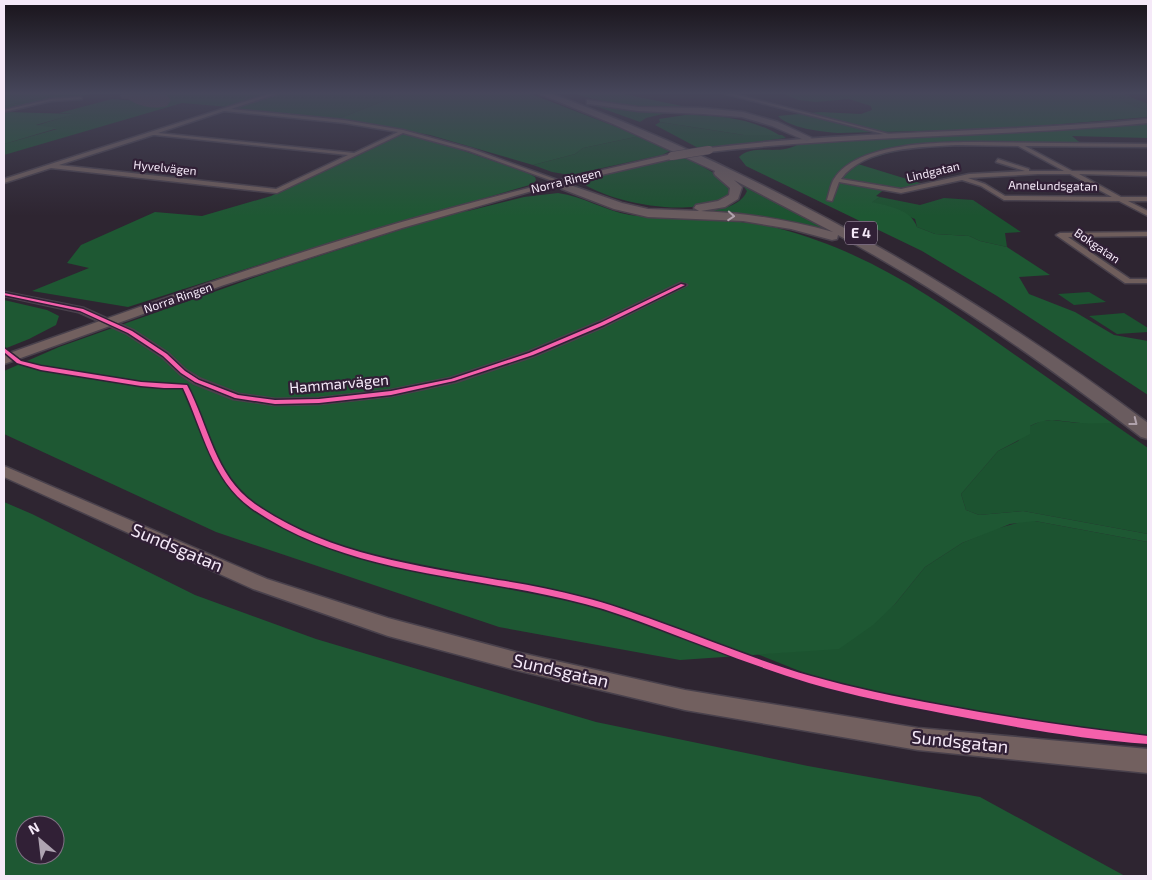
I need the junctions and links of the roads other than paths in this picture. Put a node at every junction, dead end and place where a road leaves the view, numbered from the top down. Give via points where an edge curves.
1 (400, 133) edge
2 (407, 133) edge
3 (639, 133) edge
4 (651, 133) edge
5 (665, 133) edge
6 (785, 133) edge
7 (796, 133) edge
8 (887, 133) edge
9 (936, 133) edge
10 (150, 134) joint
11 (891, 134) junction
12 (807, 138) junction
13 (797, 139) junction
14 (1018, 144) junction
15 (1148, 145) edge
16 (685, 147) junction
17 (355, 154) junction
18 (695, 158) junction
19 (998, 161) dead end
20 (50, 166) junction
21 (1036, 172) junction
22 (1071, 173) junction
23 (1148, 174) edge
24 (961, 178) junction
25 (836, 180) junction
26 (4, 182) edge
27 (560, 182) junction
28 (581, 182) junction
29 (1119, 198) junction
30 (1148, 199) edge
31 (830, 200) dead end
32 (1148, 214) edge
33 (1148, 234) edge
34 (1148, 281) edge
35 (683, 285) dead end
36 (4, 294) edge
37 (951, 294) junction
38 (109, 322) junction
39 (5, 360) edge
40 (1132, 404) dead end
41 (1148, 433) edge
42 (4, 470) edge
43 (1148, 761) edge

1 - 17 street
2 - 27 street via 454,144
3 - 18 highway, E 4
4 - 16 highway, E 4
5 - 16 highway, E 4
6 - 13 highway, E 4
7 - 12 highway
8 - 11 street
9 - 11 main road, Norra Ringen
10 - 17 street
10 - 20 street
11 - 12 main road, Norra Ringen
12 - 13 main road, Norra Ringen
13 - 28 main road, Norra Ringen, bridge via 672,156
14 - 15 street
14 - 22 street
14 - 25 street via 897,150 858,161
16 - 40 highway, E 4 via 835,219 926,268 1003,315
17 - 20 street, Hyvelvägen via 277,191
18 - 28 highway, E 4 via 736,187 734,197 713,206 669,210 633,206
18 - 37 highway, E 4 via 855,238
19 - 21 street, Lindgatan
20 - 26 street
21 - 22 street, Lindgatan
21 - 24 street, Lindgatan
22 - 23 street, Lindgatan
22 - 29 street
24 - 25 street, Lindgatan via 901,191
24 - 29 street, Annelundsgatan via 983,185 1004,198
25 - 31 street
27 - 28 highway, E 4
27 -> 37 highway, E 4 via 618,206 648,213 742,217 815,231 877,255
27 - 38 main road, Norra Ringen via 338,245
29 - 30 street, Annelundsgatan
29 - 32 street
33 - 34 street, Bokgatan via 1060,235 1128,281
35 - 38 street, Hammarvägen via 532,354 452,380 390,393 320,401 275,402 237,397 197,381 151,346
36 - 38 street, Hammarvägen via 81,310
37 -> 41 highway, E 4 via 1065,371
38 - 39 main road, Norra Ringen
42 - 43 main road, Sundsgatan via 260,584 388,627 516,661 686,700 918,739

